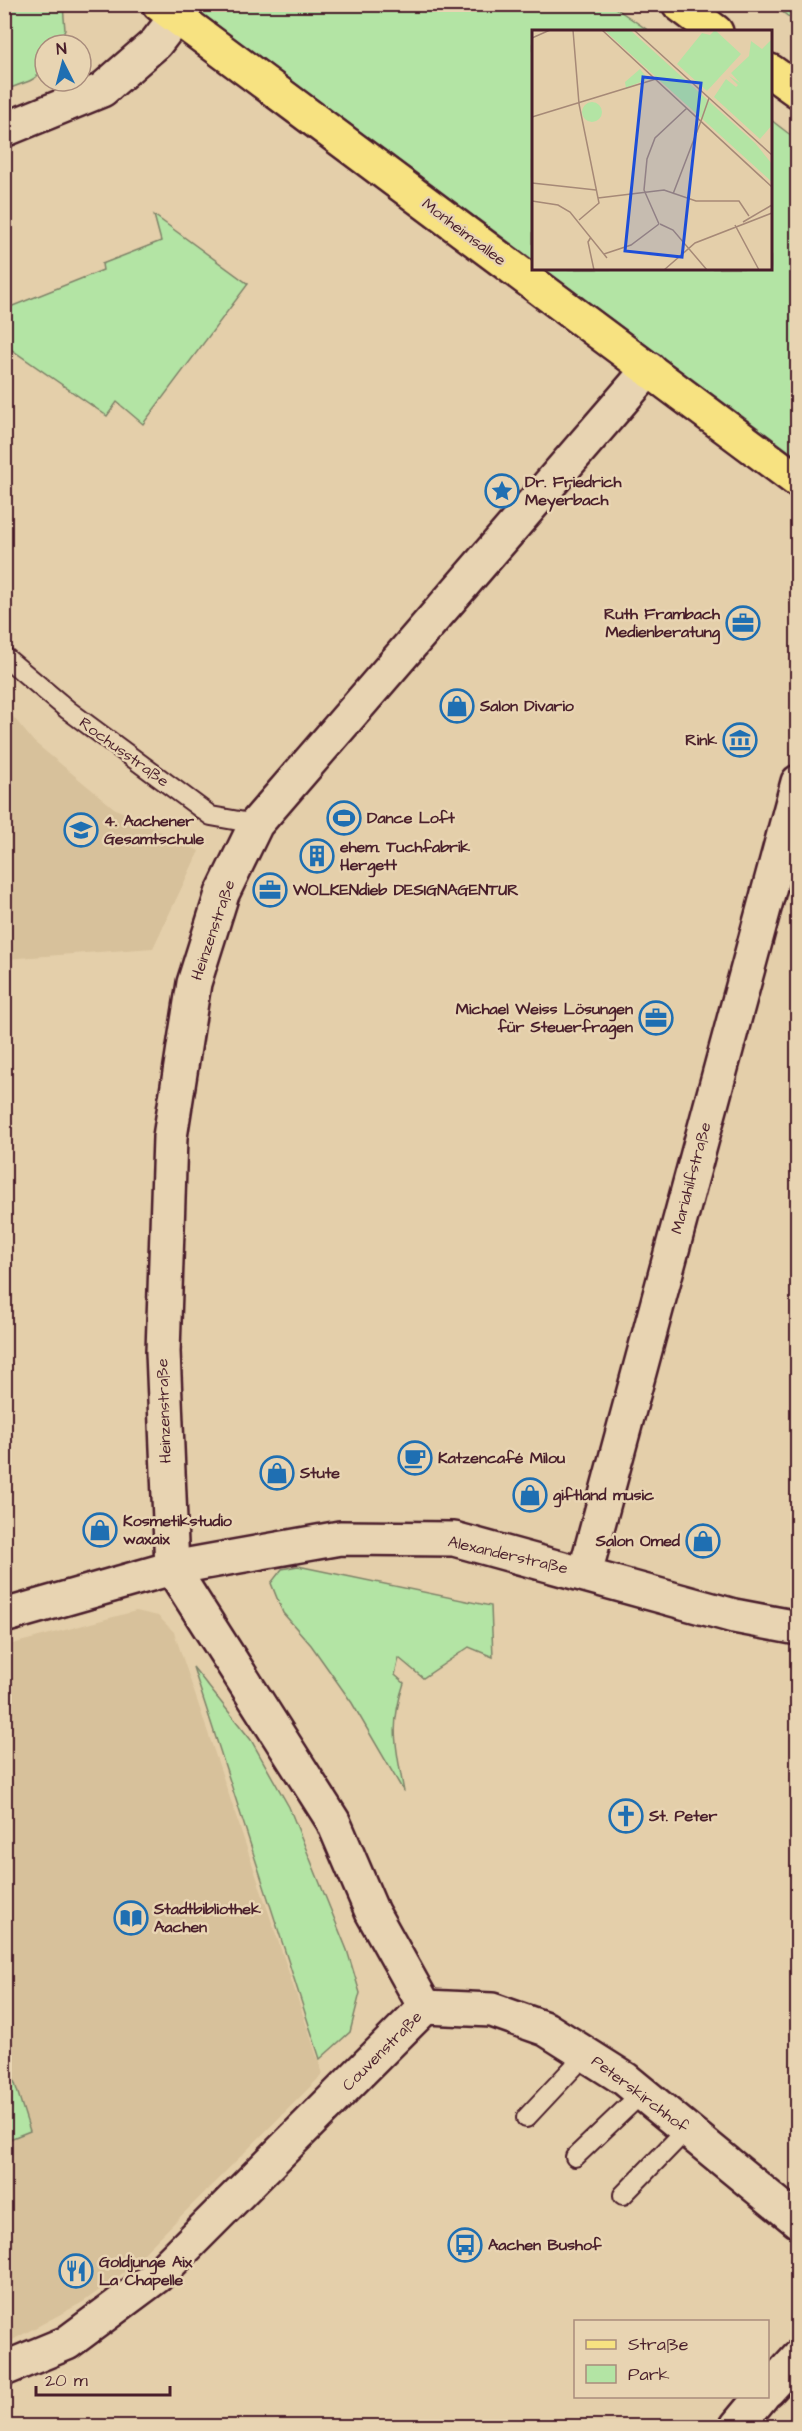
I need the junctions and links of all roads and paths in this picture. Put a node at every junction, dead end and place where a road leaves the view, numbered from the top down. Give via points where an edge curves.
1 (679, 4) edge
2 (168, 11) edge
3 (713, 30) edge
4 (772, 72) edge
5 (798, 91) edge
6 (4, 130) edge
7 (649, 369) junction
8 (798, 481) edge
9 (4, 657) edge
10 (798, 782) edge
11 (256, 824) junction
12 (172, 1568) junction
13 (585, 1573) junction
14 (4, 1616) edge
15 (798, 1628) edge
16 (425, 2007) junction
17 (586, 2054) junction
18 (642, 2093) junction
19 (526, 2118) dead end
20 (687, 2129) junction
21 (574, 2157) dead end
22 (624, 2195) dead end
23 (798, 2221) edge
24 (798, 2357) edge
25 (4, 2369) edge
26 (769, 2389) edge
27 (761, 2398) edge
28 (737, 2427) edge

1 - 3 main road
2 - 6 street via 156,43 102,90
2 - 7 main road, Monheimsallee
4 - 5 main road
7 - 8 main road, Monheimsallee
7 - 11 street, Heinzenstraße
9 - 11 lane, Rochusstraße via 68,710 211,816
10 - 13 street, Mariahilfstraße
11 - 12 street, Heinzenstraße via 222,894 194,983 170,1137 163,1352
12 - 13 street, Alexanderstraße via 340,1538 454,1539
12 - 14 street, Alexanderstraße
12 - 16 street, Couvenstraße via 333,1821 372,1912
13 - 15 street, Alexanderstraße via 734,1616
16 - 17 street, Peterskirchhof via 492,2010 546,2029
16 - 25 street, Couvenstraße via 157,2276 67,2343
17 - 18 street, Peterskirchhof
17 - 19 lane
18 - 20 street, Peterskirchhof
18 - 21 lane
20 - 22 lane
20 - 23 street, Peterskirchhof
24 - 26 street
27 - 28 street

